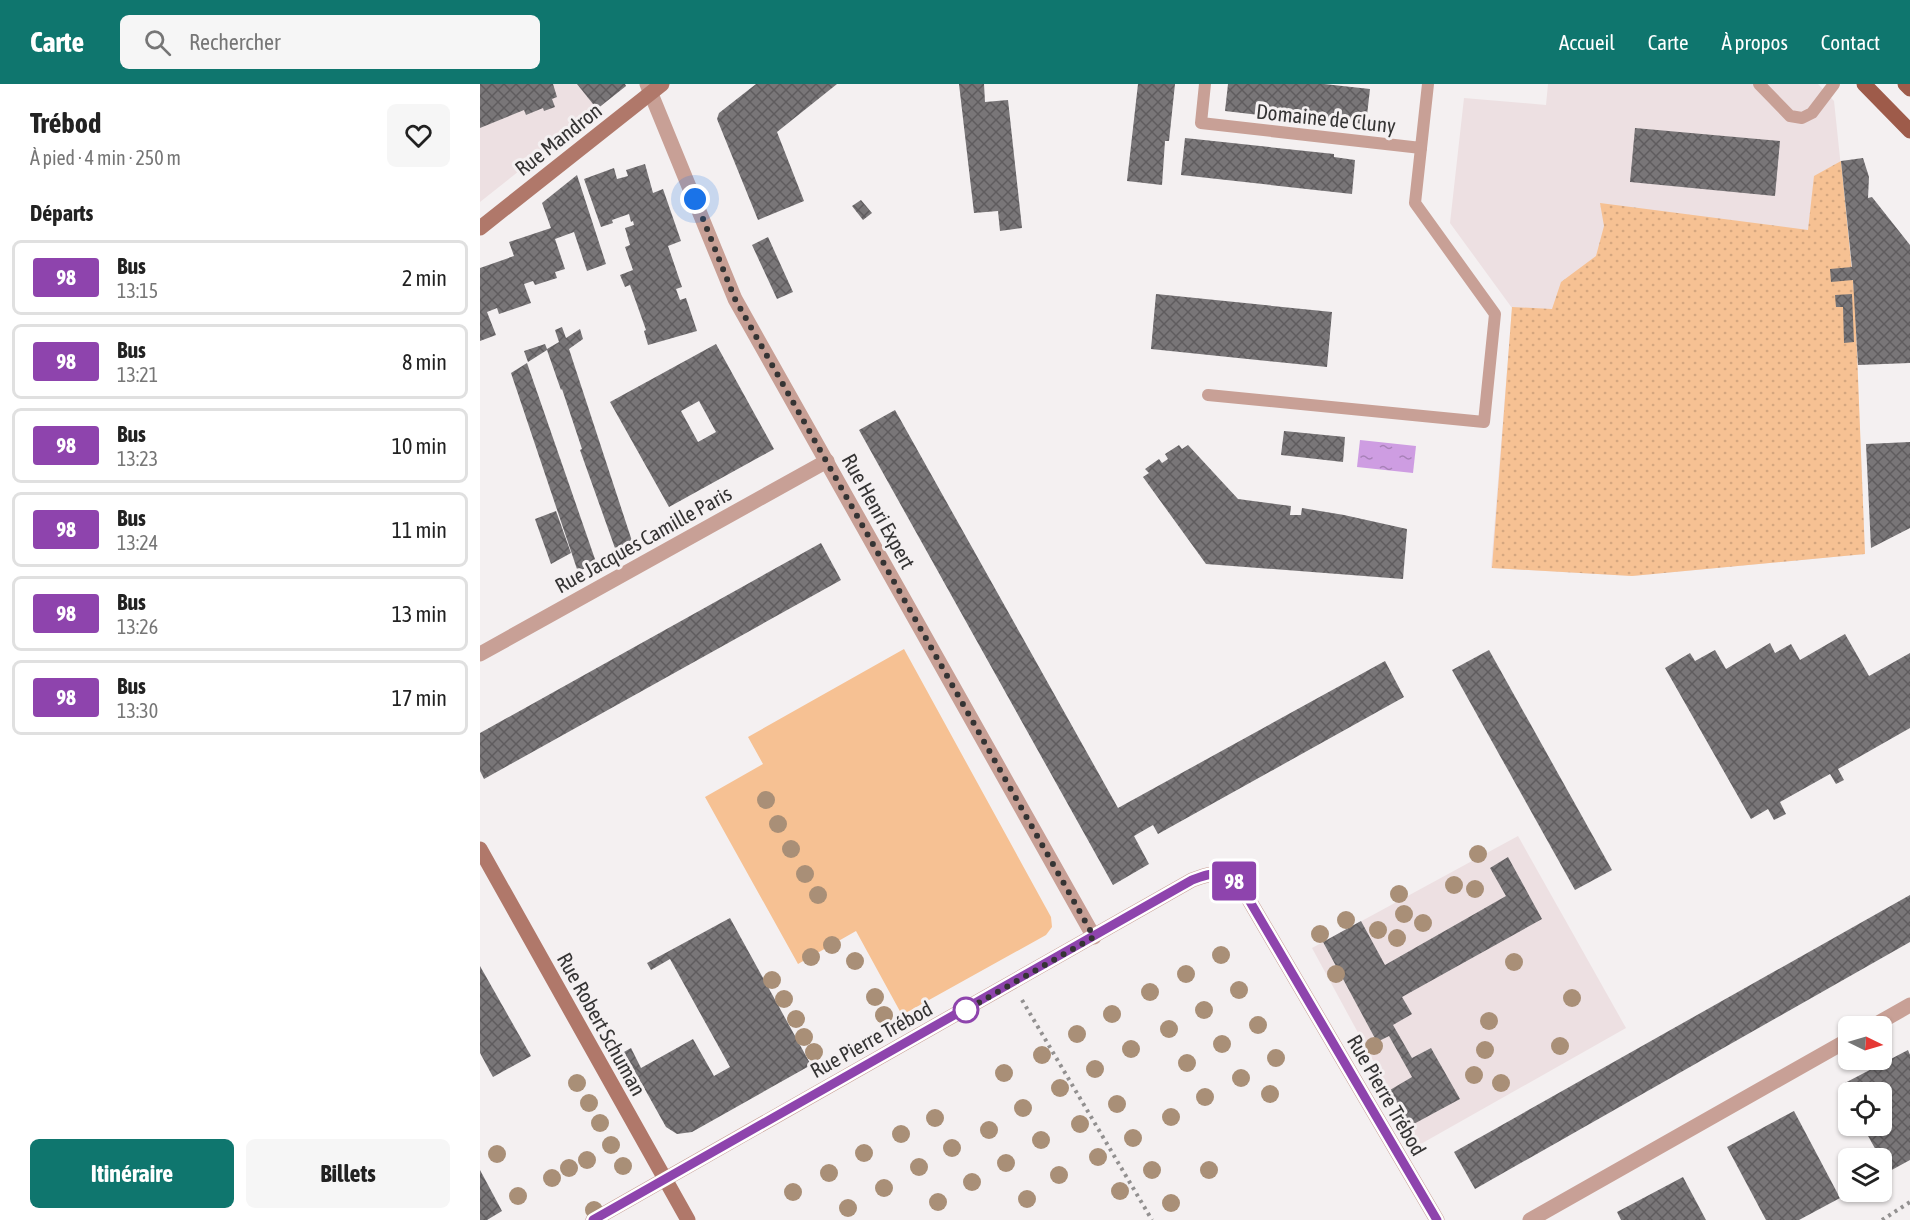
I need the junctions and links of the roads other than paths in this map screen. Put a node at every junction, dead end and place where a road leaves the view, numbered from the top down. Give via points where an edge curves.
1 (1204, 84) edge
2 (1428, 84) edge
3 (1759, 84) edge
4 (1834, 84) edge
5 (1864, 84) edge
6 (1905, 84) edge
7 (653, 87) edge
8 (1910, 89) edge
9 (1910, 131) edge
10 (1421, 148) junction
11 (480, 228) edge
12 (1208, 395) dead end
13 (827, 461) junction
14 (480, 654) edge
15 (480, 849) edge
16 (1094, 937) junction
17 (1910, 1005) edge
18 (1891, 1016) edge
19 (1838, 1046) edge
20 (665, 1179) junction
21 (593, 1220) edge
22 (688, 1220) edge
23 (1437, 1220) edge
24 (1530, 1220) edge

1 - 10 lane, Domaine de Cluny via 1201,123
2 - 10 lane, Domaine de Cluny
3 - 4 lane via 1790,116 1802,118 1812,113
5 - 9 main road
6 - 8 main road
7 - 11 street, Rue Mandron
7 - 13 street, Rue Henri Expert via 735,299
10 - 12 lane via 1415,203 1495,314 1484,422
13 - 14 street, Rue Jacques Camille Paris
13 - 16 street, Rue Henri Expert
15 - 20 street, Rue Robert Schuman
16 - 20 street, Rue Pierre Trébod
16 - 23 street, Rue Pierre Trébod via 1192,880 1212,873 1229,876 1242,888
17 - 18 street
19 - 24 street
20 - 21 street, Rue Pierre Trébod
20 - 22 street, Rue Robert Schuman

